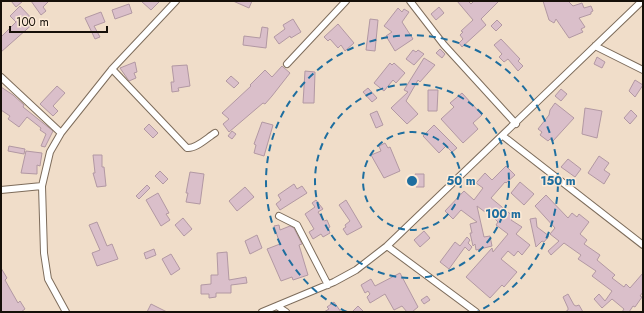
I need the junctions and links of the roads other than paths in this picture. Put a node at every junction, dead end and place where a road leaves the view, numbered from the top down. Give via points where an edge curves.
1 (176, 1) edge
2 (346, 1) edge
3 (410, 1) edge
4 (642, 1) edge
5 (595, 46) junction
6 (287, 64) dead end
7 (112, 69) junction
8 (643, 70) edge
9 (1, 77) edge
10 (516, 124) junction
11 (60, 133) junction
12 (215, 133) dead end
13 (503, 136) junction
14 (42, 186) junction
15 (1, 190) edge
16 (279, 216) dead end
17 (643, 245) edge
18 (387, 246) junction
19 (328, 285) junction
20 (277, 306) junction
21 (66, 312) edge
22 (262, 312) edge
23 (286, 312) edge
24 (476, 312) edge

1 - 7 street
2 - 6 street
3 - 10 street via 444,45
4 - 5 street
5 - 8 street
5 - 10 street
7 - 11 street
7 - 12 street via 186,148 199,144
9 - 11 street
10 - 13 street
11 - 14 street via 50,152
13 - 17 street
13 - 18 street
14 - 15 street
14 - 21 street via 42,230 48,279
16 - 19 street via 297,225
18 - 19 street via 356,270
18 - 24 street
19 - 20 street
20 - 22 street
20 - 23 street

